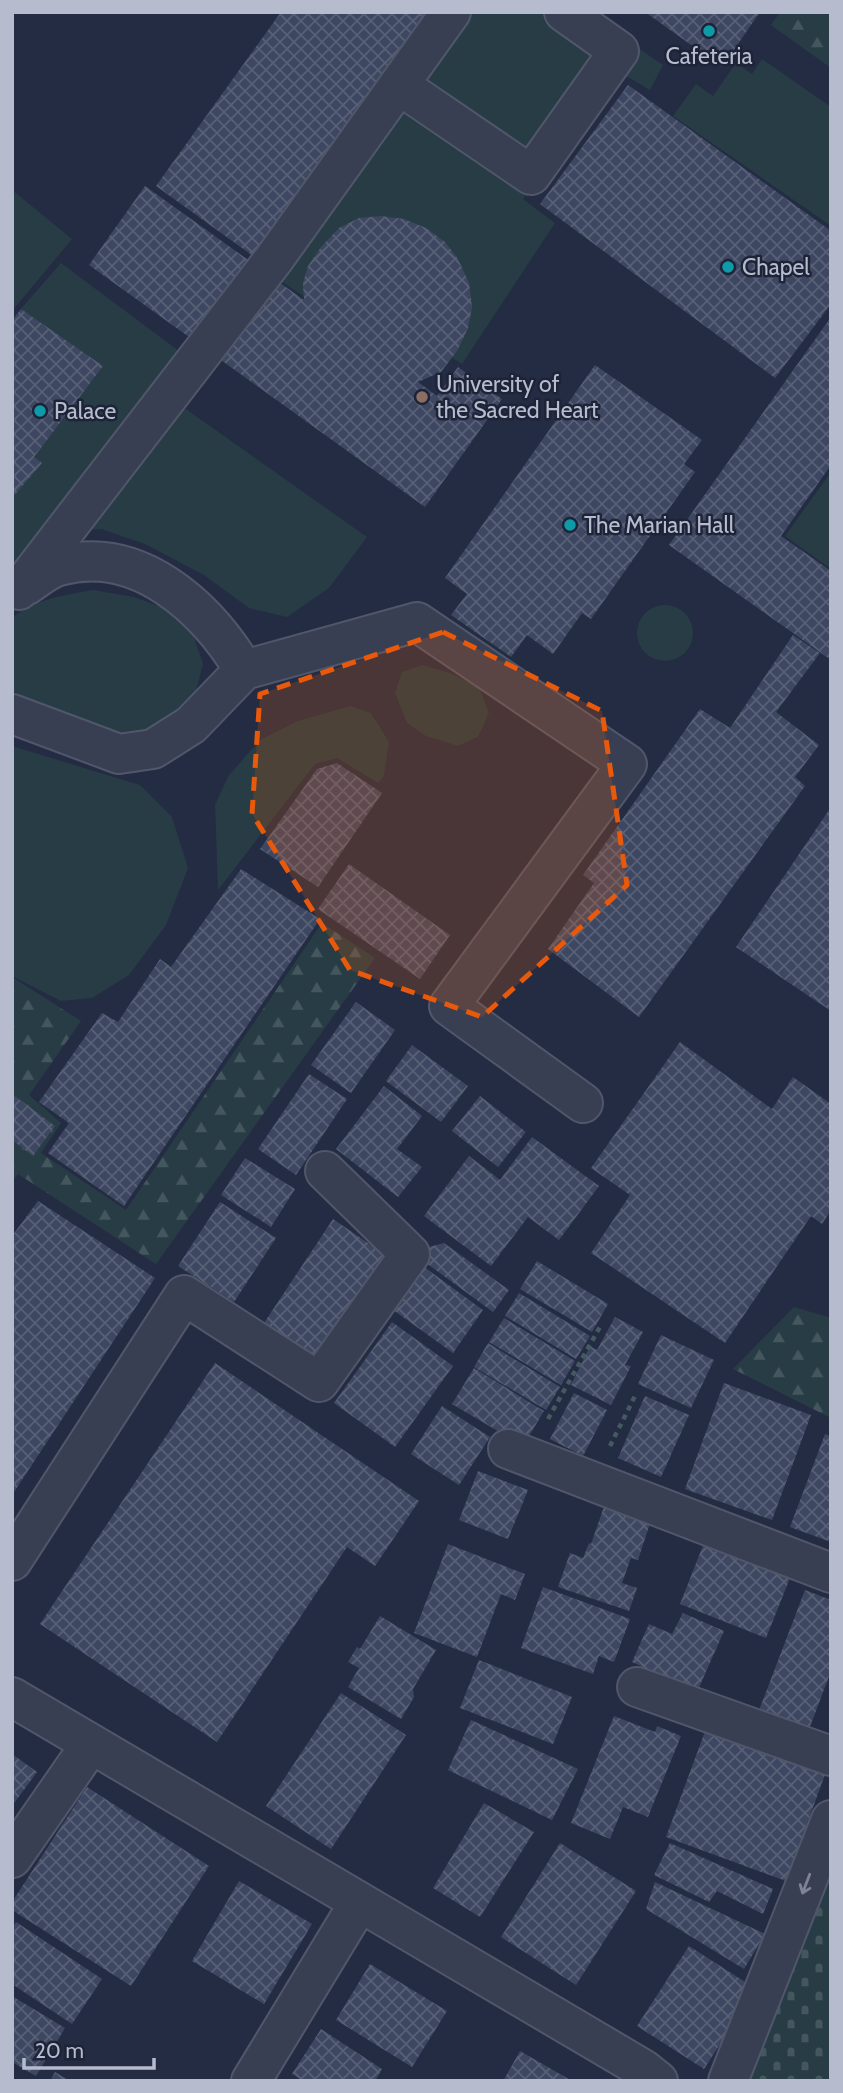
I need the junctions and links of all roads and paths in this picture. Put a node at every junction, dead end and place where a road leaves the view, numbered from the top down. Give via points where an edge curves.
1 (450, 12) edge
2 (564, 12) edge
3 (399, 85) junction
4 (16, 594) edge
5 (244, 670) junction
6 (12, 714) edge
7 (583, 1103) dead end
8 (325, 1171) dead end
9 (601, 1325) dead end
10 (635, 1396) dead end
11 (517, 1453) joint
12 (593, 1481) junction
13 (12, 1561) edge
14 (831, 1573) edge
15 (637, 1687) dead end
16 (12, 1697) edge
17 (91, 1744) junction
18 (831, 1755) edge
19 (831, 1820) edge
20 (12, 1858) edge
21 (359, 1903) junction
22 (251, 2081) edge
23 (658, 2081) edge
24 (728, 2081) edge

1 - 3 street
2 - 3 street via 619,51 531,175
3 - 4 street via 274,259
4 - 5 street via 57,566 100,560 147,573 192,603
5 - 6 street via 191,726 153,749 119,754
5 - 7 street via 417,622 627,764 449,1006
8 - 13 street via 410,1254 319,1382 184,1295
9 - 11 path
10 - 12 path
11 - 12 street
12 - 14 street
15 - 18 street
16 - 17 street
17 - 20 street
17 - 21 street
19 -> 24 street
21 - 22 street
21 - 23 street

